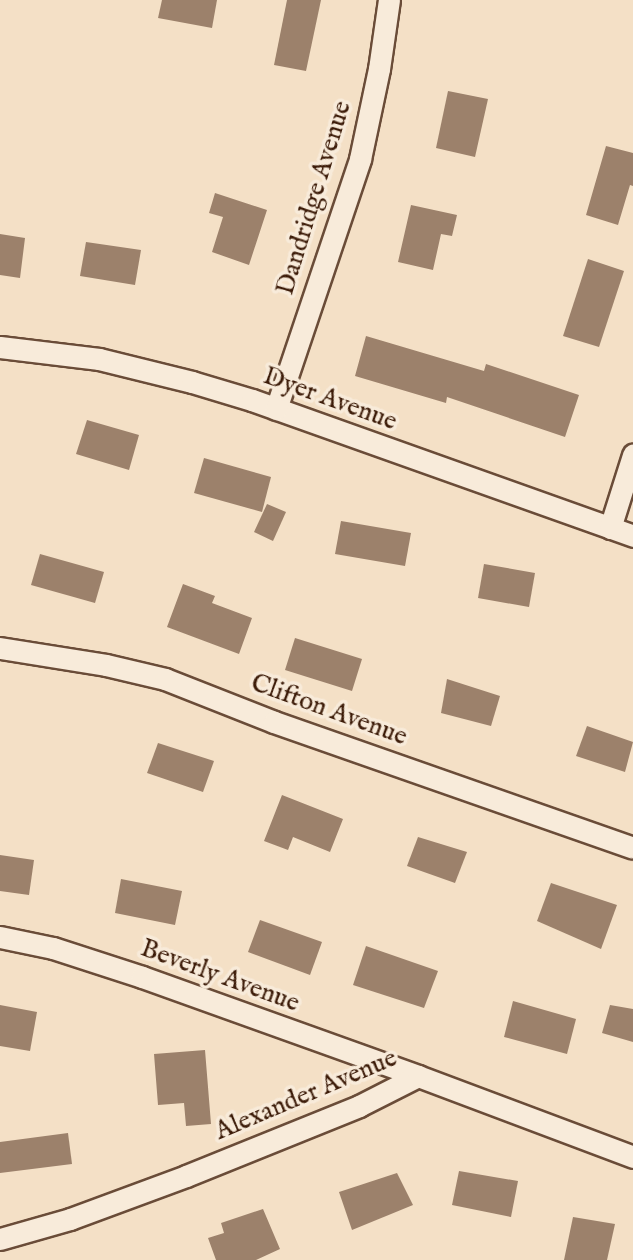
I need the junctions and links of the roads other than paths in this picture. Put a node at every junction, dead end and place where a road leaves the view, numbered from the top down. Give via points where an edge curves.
1 (389, 0) edge
2 (0, 347) edge
3 (275, 409) junction
4 (633, 455) edge
5 (610, 528) junction
6 (633, 536) edge
7 (0, 648) edge
8 (633, 848) edge
9 (0, 937) edge
10 (418, 1076) junction
11 (633, 1157) edge
12 (0, 1239) edge

1 - 3 street, Dandridge Avenue via 360,159
2 - 3 street, Dyer Avenue via 99,359
3 - 5 street, Dyer Avenue
4 - 5 street
5 - 6 street, Dyer Avenue
7 - 8 street, Clifton Avenue via 166,680
9 - 10 street, Beverly Avenue via 53,948 142,977
10 - 11 street, Alexander Avenue
10 - 12 street, Alexander Avenue via 359,1106 186,1176 70,1219

